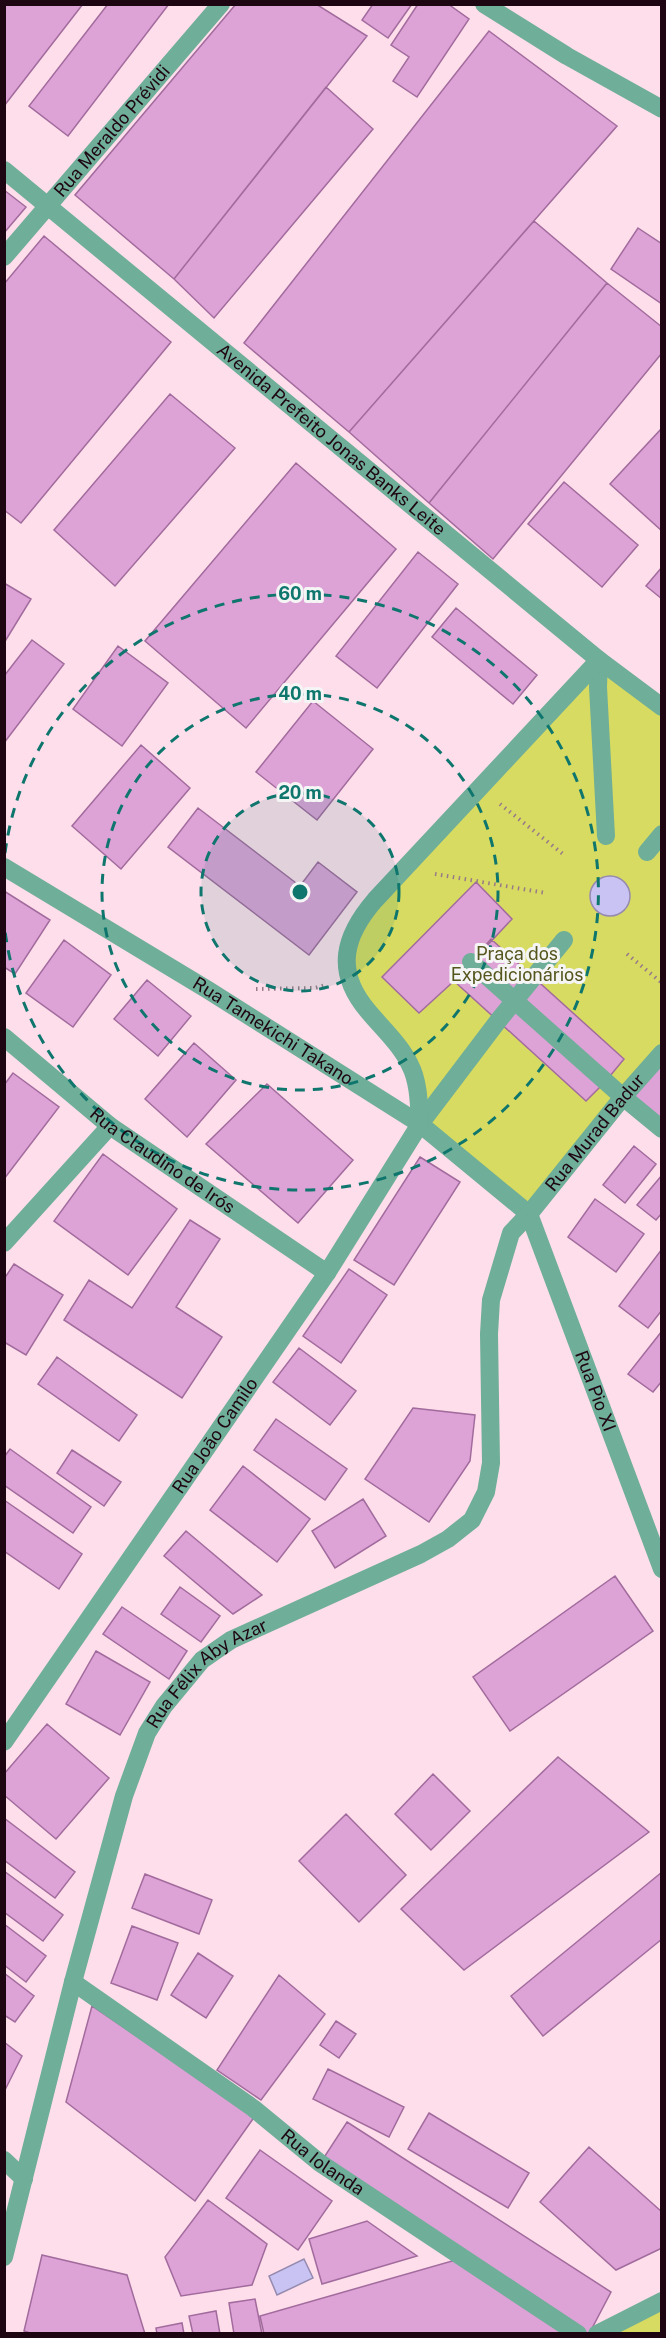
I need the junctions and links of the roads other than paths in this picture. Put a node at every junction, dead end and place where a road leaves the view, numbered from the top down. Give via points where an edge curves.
1 (221, 4) edge
2 (484, 4) edge
3 (662, 109) edge
4 (4, 170) edge
5 (48, 206) junction
6 (4, 256) edge
7 (599, 660) junction
8 (662, 707) edge
9 (662, 834) edge
10 (606, 836) dead end
11 (647, 852) dead end
12 (4, 867) edge
13 (564, 940) dead end
14 (471, 962) dead end
15 (514, 1001) junction
16 (4, 1037) edge
17 (662, 1053) edge
18 (623, 1097) junction
19 (420, 1124) junction
20 (110, 1126) junction
21 (662, 1130) edge
22 (529, 1214) junction
23 (4, 1242) edge
24 (327, 1273) junction
25 (662, 1569) edge
26 (4, 1742) edge
27 (73, 1982) junction
28 (4, 2160) edge
29 (24, 2179) junction
30 (4, 2257) edge
31 (662, 2301) edge
32 (578, 2334) edge
33 (597, 2334) edge

1 - 5 street, Rua Meraldo Prévidi
2 - 3 street
4 - 5 street, Avenida Prefeito Jonas Banks Leite
5 - 6 street, Rua Meraldo Prévidi
5 - 7 street, Avenida Prefeito Jonas Banks Leite
7 - 8 street, Avenida Prefeito Jonas Banks Leite
7 - 10 street
7 - 19 street via 478,787 362,914 352,930 347,950 351,984 365,1008 411,1065
9 - 11 street
12 - 19 street, Rua Tamekichi Takano
13 - 15 street, Rua João Camilo
14 - 15 street
15 - 18 street
15 - 19 street, Rua João Camilo
16 - 20 street, Rua Claudino de Irós
17 - 18 street, Rua Murad Badur
18 - 21 street
18 - 22 street, Rua Murad Badur
19 - 22 street, Rua Tamekichi Takano
19 - 24 street, Rua João Camilo
20 - 23 street
20 - 24 street, Rua Claudino de Irós
22 - 25 street, Rua Pio XI
22 - 27 street, Rua Félix Aby Azar via 511,1233 491,1300 491,1462 486,1492 472,1520 420,1554 231,1640 202,1660 147,1733 124,1796
24 - 26 street, Rua João Camilo
27 - 29 street, Rua Félix Aby Azar
27 - 32 street, Rua Iolanda via 253,2108 320,2163
28 - 29 street
29 - 30 street, Rua Félix Aby Azar
31 - 33 street

